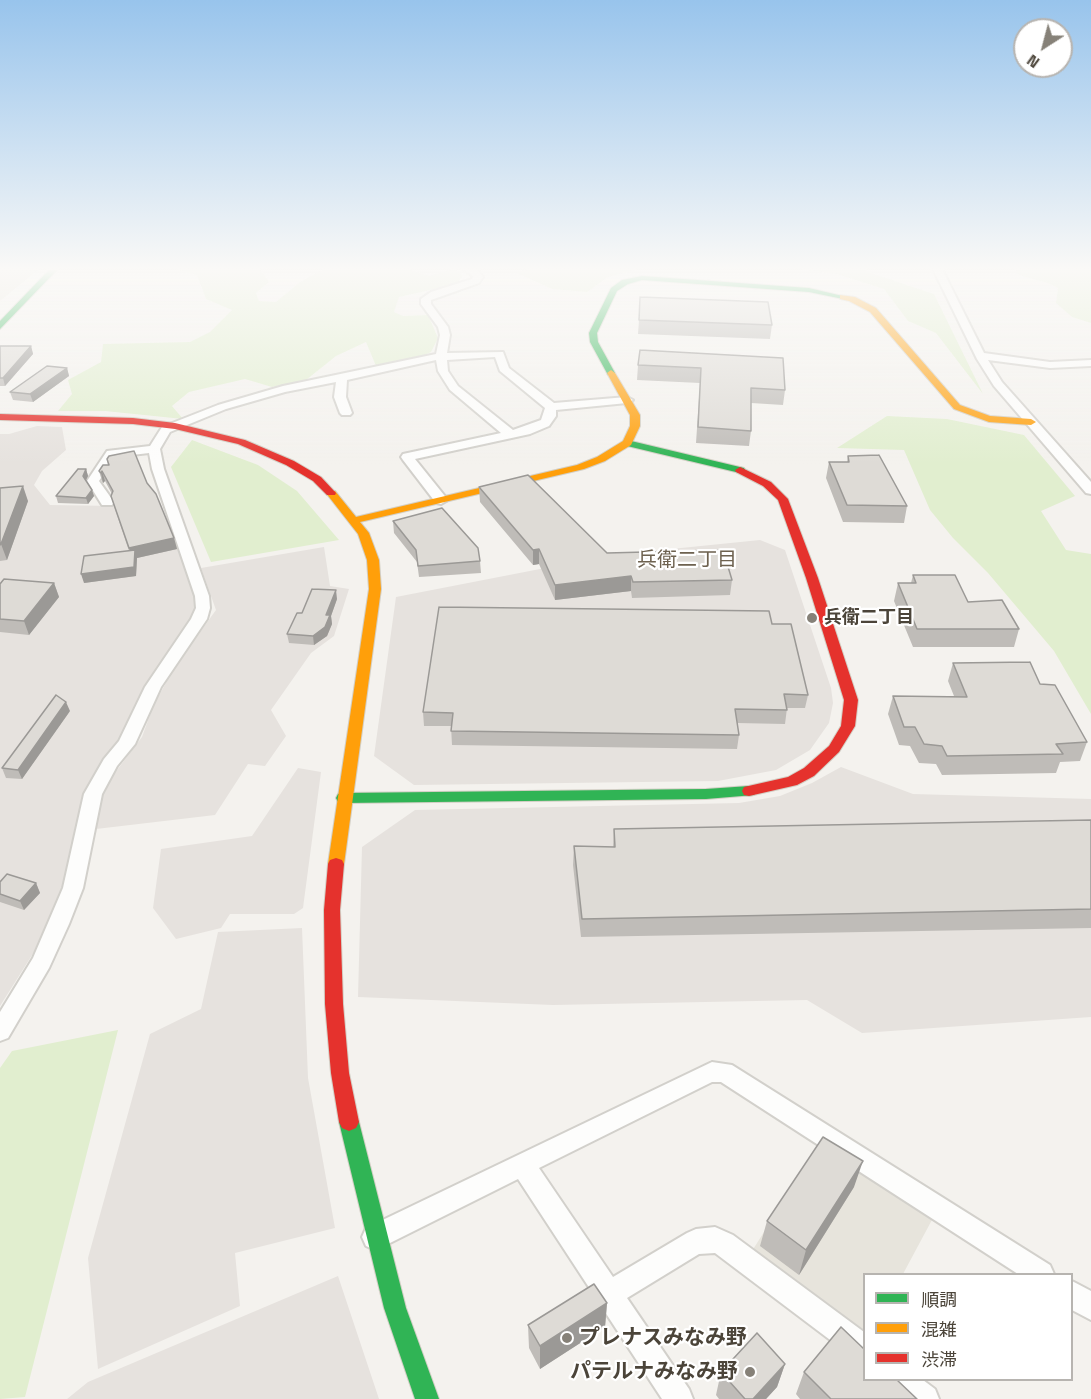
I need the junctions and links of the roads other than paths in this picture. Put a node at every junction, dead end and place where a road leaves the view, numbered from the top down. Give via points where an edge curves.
1 (445, 334) edge
2 (594, 334) edge
3 (894, 334) edge
4 (970, 334) edge
5 (441, 356) junction
6 (981, 356) junction
7 (1091, 363) edge
8 (342, 377) junction
9 (627, 399) junction
10 (551, 407) junction
11 (346, 412) dead end
12 (0, 417) edge
13 (1031, 422) junction
14 (175, 426) junction
15 (511, 435) junction
16 (627, 443) junction
17 (154, 449) junction
18 (1091, 490) edge
19 (441, 500) junction
20 (107, 502) dead end
21 (356, 520) junction
22 (343, 798) junction
23 (0, 1030) edge
24 (523, 1165) junction
25 (375, 1237) junction
26 (1038, 1273) edge
27 (609, 1294) junction
28 (1073, 1295) edge
29 (1091, 1307) edge
30 (863, 1347) edge
31 (903, 1381) edge
32 (427, 1399) edge
33 (679, 1399) edge
34 (925, 1399) edge

1 - 5 street
2 - 9 main road via 594,342
3 - 13 main road via 957,407 989,419
4 - 6 street
5 - 8 street
5 - 10 street via 499,354 504,369
5 - 15 street via 443,371 454,388
6 - 7 street via 1034,364
6 - 13 street via 998,384
8 - 11 street via 340,397
8 - 14 street via 251,398
9 - 10 street
9 - 16 main road via 636,420
10 - 15 street via 545,423
12 - 14 main road via 99,418
13 - 18 street
14 - 17 street via 166,430
14 - 21 main road via 241,442 290,463 330,490
15 - 19 street via 407,457
16 - 19 main road via 580,466
16 - 22 main road via 735,468 767,484 783,499 851,700 848,726 834,750 809,772 755,790 706,794
17 - 20 street via 111,454 93,481
17 - 23 street via 203,608 153,687 135,729 93,794 73,888 59,924 42,962
19 - 21 main road
21 - 22 main road via 370,550 376,580
22 - 25 main road via 332,910 334,1004 340,1073
24 - 25 street
24 - 26 street via 704,1075 724,1072
24 - 27 street
25 - 32 main road
27 - 30 street via 696,1242 715,1240 734,1250
27 - 33 street
28 - 29 street
31 - 34 street

